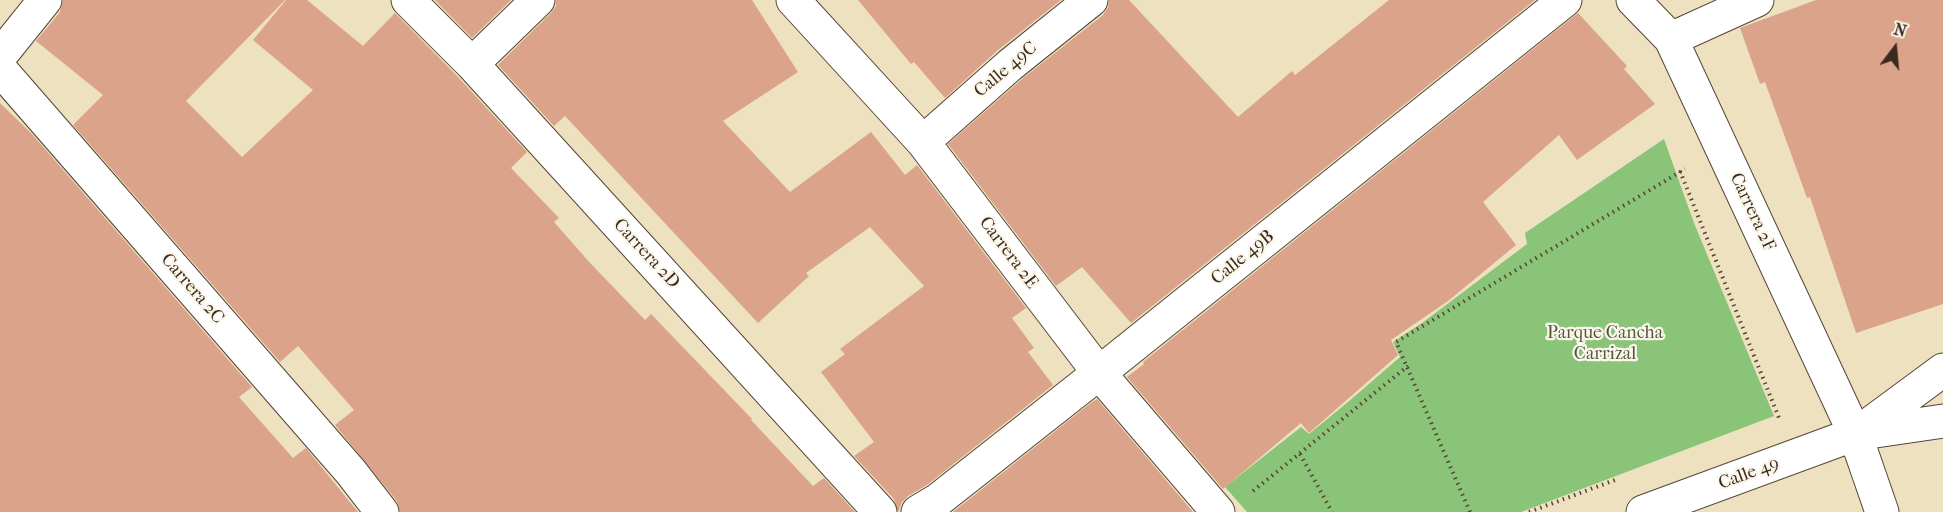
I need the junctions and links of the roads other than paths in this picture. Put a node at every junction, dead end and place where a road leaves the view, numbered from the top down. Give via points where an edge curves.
1 (45, 0) edge
2 (408, 0) edge
3 (538, 0) edge
4 (793, 0) edge
5 (1091, 0) edge
6 (1565, 0) edge
7 (1634, 0) edge
8 (1757, 0) edge
9 (1671, 39) junction
10 (0, 56) edge
11 (472, 64) junction
12 (0, 69) edge
13 (923, 142) junction
14 (1943, 370) edge
15 (1099, 373) junction
16 (1943, 421) edge
17 (1855, 434) junction
18 (1231, 505) edge
19 (382, 512) edge
20 (880, 512) edge
21 (918, 512) edge
22 (1643, 512) edge
23 (1882, 512) edge

1 - 10 street
2 - 11 street, Carrera 2D
3 - 11 street
4 - 13 street, Carrera 2E
5 - 13 street, Calle 49C
6 - 15 street, Calle 49B
7 - 9 street, Carrera 2F
8 - 9 street
9 - 17 street, Carrera 2F
11 - 20 street, Carrera 2D
12 - 19 street, Carrera 2C
13 - 15 street, Carrera 2E
14 - 17 street, Calle 49
15 - 18 street, Carrera 2E
15 - 21 street, Calle 49B
16 - 17 street, Calle 49
17 - 22 street, Calle 49
17 - 23 street, Carrera 2F

